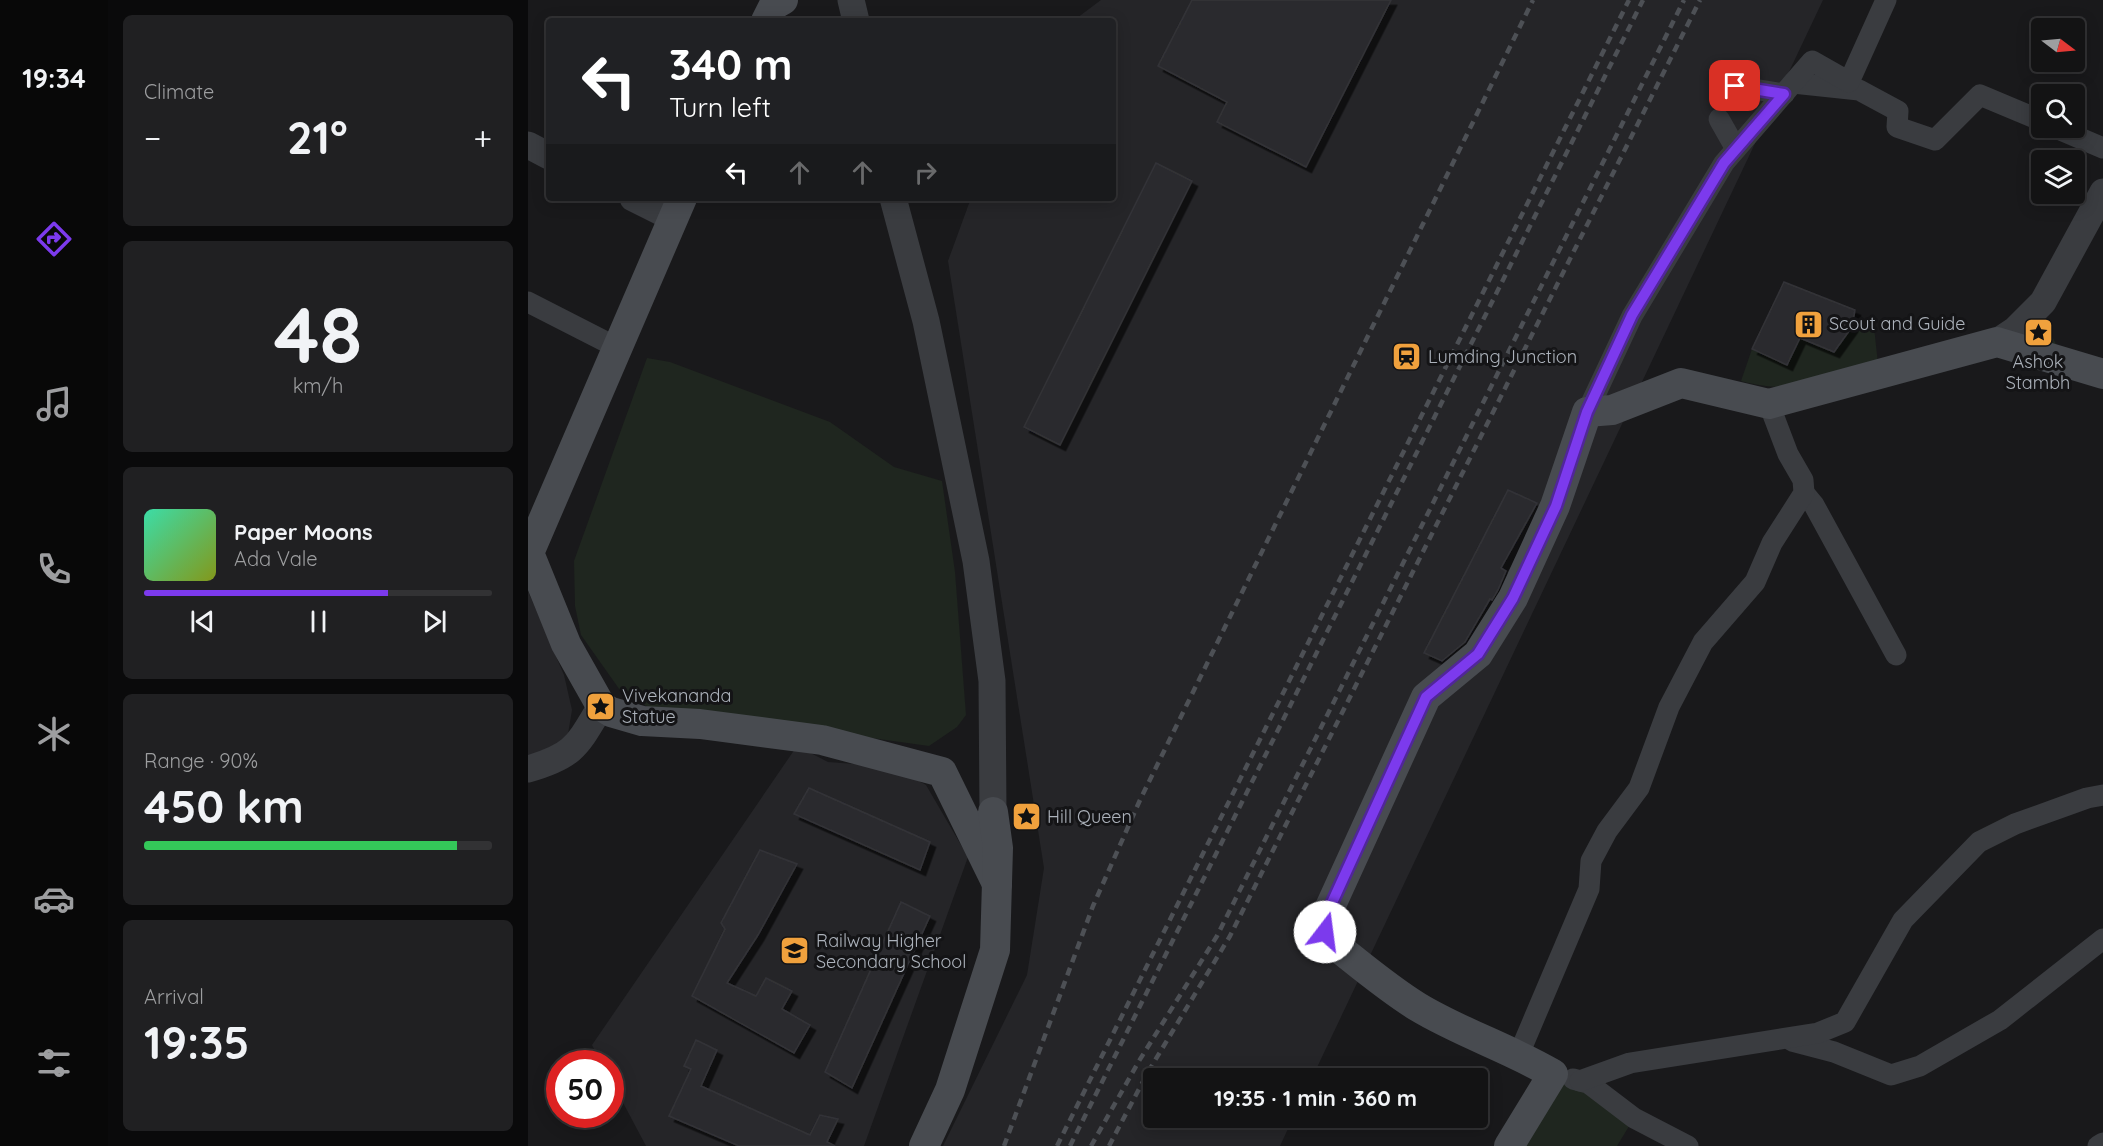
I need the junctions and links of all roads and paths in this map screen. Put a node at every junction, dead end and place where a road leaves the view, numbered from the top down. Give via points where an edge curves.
1 (783, 0) edge
2 (851, 0) edge
3 (1886, 0) edge
4 (768, 18) edge
5 (855, 18) edge
6 (1735, 86) dead end
7 (1789, 88) junction
8 (2031, 116) edge
9 (1719, 119) dead end
10 (2080, 138) edge
11 (528, 146) edge
12 (2103, 148) edge
13 (1736, 149) junction
14 (546, 155) edge
15 (2103, 192) edge
16 (646, 201) edge
17 (894, 201) edge
18 (678, 208) edge
19 (528, 302) edge
20 (1997, 342) junction
21 (618, 348) junction
22 (2103, 374) edge
23 (1769, 405) junction
24 (1587, 412) junction
25 (1804, 493) junction
26 (529, 552) edge
27 (1896, 655) dead end
28 (601, 706) junction
29 (528, 769) edge
30 (2103, 778) edge
31 (2095, 797) edge
32 (993, 812) joint
33 (997, 884) junction
34 (2103, 939) edge
35 (1786, 1039) junction
36 (1519, 1054) junction
37 (1567, 1078) junction
38 (2103, 1143) edge
39 (924, 1146) edge
40 (1509, 1146) edge
41 (1688, 1146) edge
42 (2098, 1146) edge

1 - 4 main road via 774,5
2 - 5 street
3 - 7 street via 1849,82 1812,62
6 - 7 street
7 - 8 street via 1859,90 1898,111 1897,127 1935,140 1980,95
7 - 13 street
9 - 13 street
10 - 12 street
11 - 14 street
13 - 24 street via 1632,315
15 - 20 street via 2043,302
16 - 18 street
17 - 32 street via 926,321 976,561 992,681
18 - 21 main road
19 - 21 street
20 - 22 main road
20 - 23 main road
21 - 26 main road
23 - 24 main road via 1682,383 1612,410
23 - 25 street via 1803,480
24 - 36 main road via 1556,506 1513,598 1478,654 1426,697 1326,916 1325,932 1330,941 1416,1006
25 - 27 street via 1820,515
25 - 36 street via 1772,543 1755,582 1703,642 1669,707 1639,788 1607,831 1592,861 1589,889
26 - 28 main road via 566,644
28 - 29 street via 577,746 558,760
28 - 33 main road via 642,721 700,724 822,740 942,772
30 - 31 street
31 - 35 street via 2015,824 1979,842 1903,920 1845,1022 1818,1033
32 - 33 main road
33 - 39 main road via 995,950 950,1090
34 - 35 street via 2000,1020 1920,1066 1891,1075 1834,1052
35 - 37 street via 1630,1063
36 - 37 main road
37 - 40 main road
37 - 41 street via 1588,1083 1634,1118
38 - 42 street

